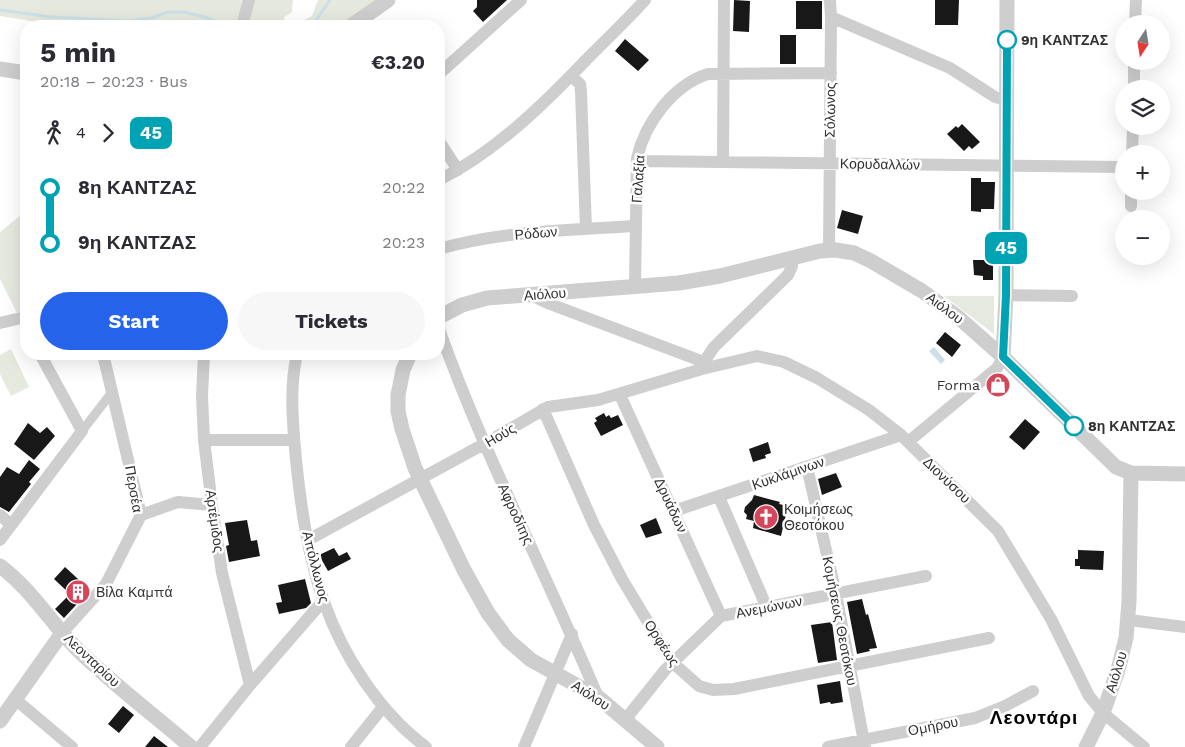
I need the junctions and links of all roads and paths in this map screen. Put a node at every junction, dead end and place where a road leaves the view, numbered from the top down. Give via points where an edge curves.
1 (249, 0) edge
2 (388, 0) edge
3 (521, 0) edge
4 (645, 0) edge
5 (724, 0) edge
6 (830, 0) edge
7 (1007, 0) edge
8 (1136, 0) edge
9 (1135, 15) edge
10 (831, 17) junction
11 (244, 20) edge
12 (363, 20) edge
13 (0, 69) edge
14 (445, 69) edge
15 (20, 72) edge
16 (724, 73) junction
17 (830, 73) junction
18 (571, 76) junction
19 (1007, 100) junction
20 (445, 150) edge
21 (637, 161) junction
22 (723, 162) junction
23 (830, 164) junction
24 (1007, 166) junction
25 (1115, 167) edge
26 (458, 170) junction
27 (445, 177) edge
28 (1131, 200) edge
29 (1131, 206) dead end
30 (635, 226) junction
31 (586, 229) junction
32 (445, 248) edge
33 (829, 250) junction
34 (791, 258) junction
35 (635, 287) junction
36 (530, 295) junction
37 (1006, 295) junction
38 (1072, 296) dead end
39 (445, 314) edge
40 (20, 321) edge
41 (0, 323) edge
42 (445, 346) edge
43 (1003, 357) junction
44 (43, 360) edge
45 (105, 360) edge
46 (204, 360) edge
47 (296, 360) edge
48 (408, 360) edge
49 (704, 365) junction
50 (113, 391) junction
51 (620, 394) junction
52 (543, 409) junction
53 (82, 431) junction
54 (904, 438) junction
55 (204, 440) junction
56 (294, 440) junction
57 (484, 444) junction
58 (806, 467) junction
59 (1131, 474) junction
60 (1185, 474) edge
61 (421, 479) junction
62 (719, 497) junction
63 (212, 505) junction
64 (674, 511) junction
65 (0, 515) edge
66 (141, 516) junction
67 (11, 526) junction
68 (0, 540) edge
69 (308, 540) junction
70 (0, 566) edge
71 (926, 576) dead end
72 (836, 594) junction
73 (323, 601) junction
74 (768, 608) junction
75 (721, 616) junction
76 (1129, 620) junction
77 (1185, 626) edge
78 (62, 633) junction
79 (572, 634) junction
80 (989, 638) dead end
81 (672, 662) junction
82 (850, 666) junction
83 (555, 673) junction
84 (250, 685) junction
85 (1033, 691) dead end
86 (598, 697) junction
87 (15, 699) junction
88 (383, 707) junction
89 (1103, 712) junction
90 (625, 720) junction
91 (0, 721) edge
92 (864, 744) edge
93 (72, 747) edge
94 (191, 747) edge
95 (200, 747) edge
96 (350, 747) edge
97 (426, 747) edge
98 (524, 747) edge
99 (657, 747) edge
100 (828, 747) edge
101 (1086, 747) edge
102 (1144, 747) edge

1 - 11 street
2 - 12 street
3 - 14 street
4 - 18 street
5 - 16 street
6 - 10 street, Σόλωνος
7 - 19 street
8 - 9 street
10 - 17 street, Σόλωνος
10 - 19 street via 950,68 995,97
13 - 15 street
16 - 17 street, Γαλαξία
16 - 21 street, Γαλαξία via 698,78 669,101 647,131
16 - 22 street
17 - 23 street, Σόλωνος
18 - 26 street via 496,143
18 - 31 street via 580,84 581,92
19 - 24 street
20 - 26 street
21 - 22 street, Κορυδαλλών
21 - 30 street, Γαλαξία
22 - 23 street, Κορυδαλλών
23 - 24 street, Κορυδαλλών
23 - 33 street, Σόλωνος
24 - 25 street, Κορυδαλλών
24 - 37 street
26 - 27 street
28 - 29 street
30 - 31 street, Ρόδων
30 - 35 street, Γαλαξία
31 - 32 street, Ρόδων via 508,235
33 - 34 street, Αιόλου
33 - 43 street, Αιόλου via 862,256 922,291 958,317
34 - 35 street, Αιόλου via 697,281
34 - 49 street via 788,275 714,347
35 - 36 street, Αιόλου
36 - 39 street, Αιόλου via 477,300
36 - 49 street
37 - 38 street
37 - 43 street
40 - 41 street
42 - 57 street, Αφροδίτης
43 - 54 street via 996,368
43 - 59 street, Αιόλου via 1116,467
44 - 53 street
45 - 50 street, Περσέα
46 - 55 street, Αρτέμιδος
47 - 56 street, Απόλλωνος
48 - 61 street, Αιόλου via 401,379 398,408
49 - 51 street, Ηούς
49 - 54 street, Διονύσου via 758,356 784,362 861,405
50 - 53 street
50 - 66 street, Περσέα
51 - 52 street, Ηούς
51 - 64 street, Δρυάδων
52 - 57 street, Ηούς
52 - 81 street, Ορφέως via 594,525
53 - 67 street
54 - 58 street, Κυκλάμινων
54 - 89 street, Διονύσου via 1002,537 1051,619 1085,689
55 - 56 street
55 - 63 street, Αρτέμιδος
56 - 69 street, Απόλλωνος
57 - 61 street, Ηούς
57 - 79 street, Αφροδίτης
58 - 62 street, Κυκλάμινων
58 - 72 street, Κομήσεως Θεοτόκου
59 - 60 street
59 - 76 street, Αιόλου
61 - 69 street, Ηούς
61 - 83 street, Αιόλου via 464,570 488,612 508,640 531,660
62 - 64 street, Κυκλάμινων
62 - 74 street
63 - 66 street via 178,502
63 - 84 street, Αρτέμιδος via 222,574
64 - 75 street, Δρυάδων
65 - 67 street
66 - 78 street, Περσέα via 106,584
67 - 68 street
69 - 73 street, Απόλλωνος
70 - 78 street, Λεονταρίου via 19,581
71 - 72 street, Ανεμώνων
72 - 74 street, Ανεμώνων
72 - 82 street, Κομήσεως Θεοτόκου
73 - 84 street
73 - 88 street, Απόλλωνος via 350,657
74 - 75 street, Ανεμώνων
75 - 81 street, Ανεμώνων
76 - 77 street
76 - 89 street, Αιόλου via 1123,651
78 - 87 street
78 - 94 street, Λεονταρίου
79 - 83 street
79 - 86 street, Αφροδίτης
80 - 82 street, Ορφέως
81 - 82 street, Ορφέως via 699,686 723,691
81 - 90 street, Ανεμώνων
82 - 92 street, Κομήσεως Θεοτόκου
83 - 86 street, Αιόλου
83 - 98 street
84 - 95 street
85 - 92 street, Ομήρου via 983,716
86 - 90 street, Αιόλου
87 - 91 street
87 - 93 street
88 - 96 street
88 - 97 street, Απόλλωνος
89 - 101 street, Αιόλου
89 - 102 street, Διονύσου
90 - 99 street, Αιόλου
92 - 100 street, Ομήρου

